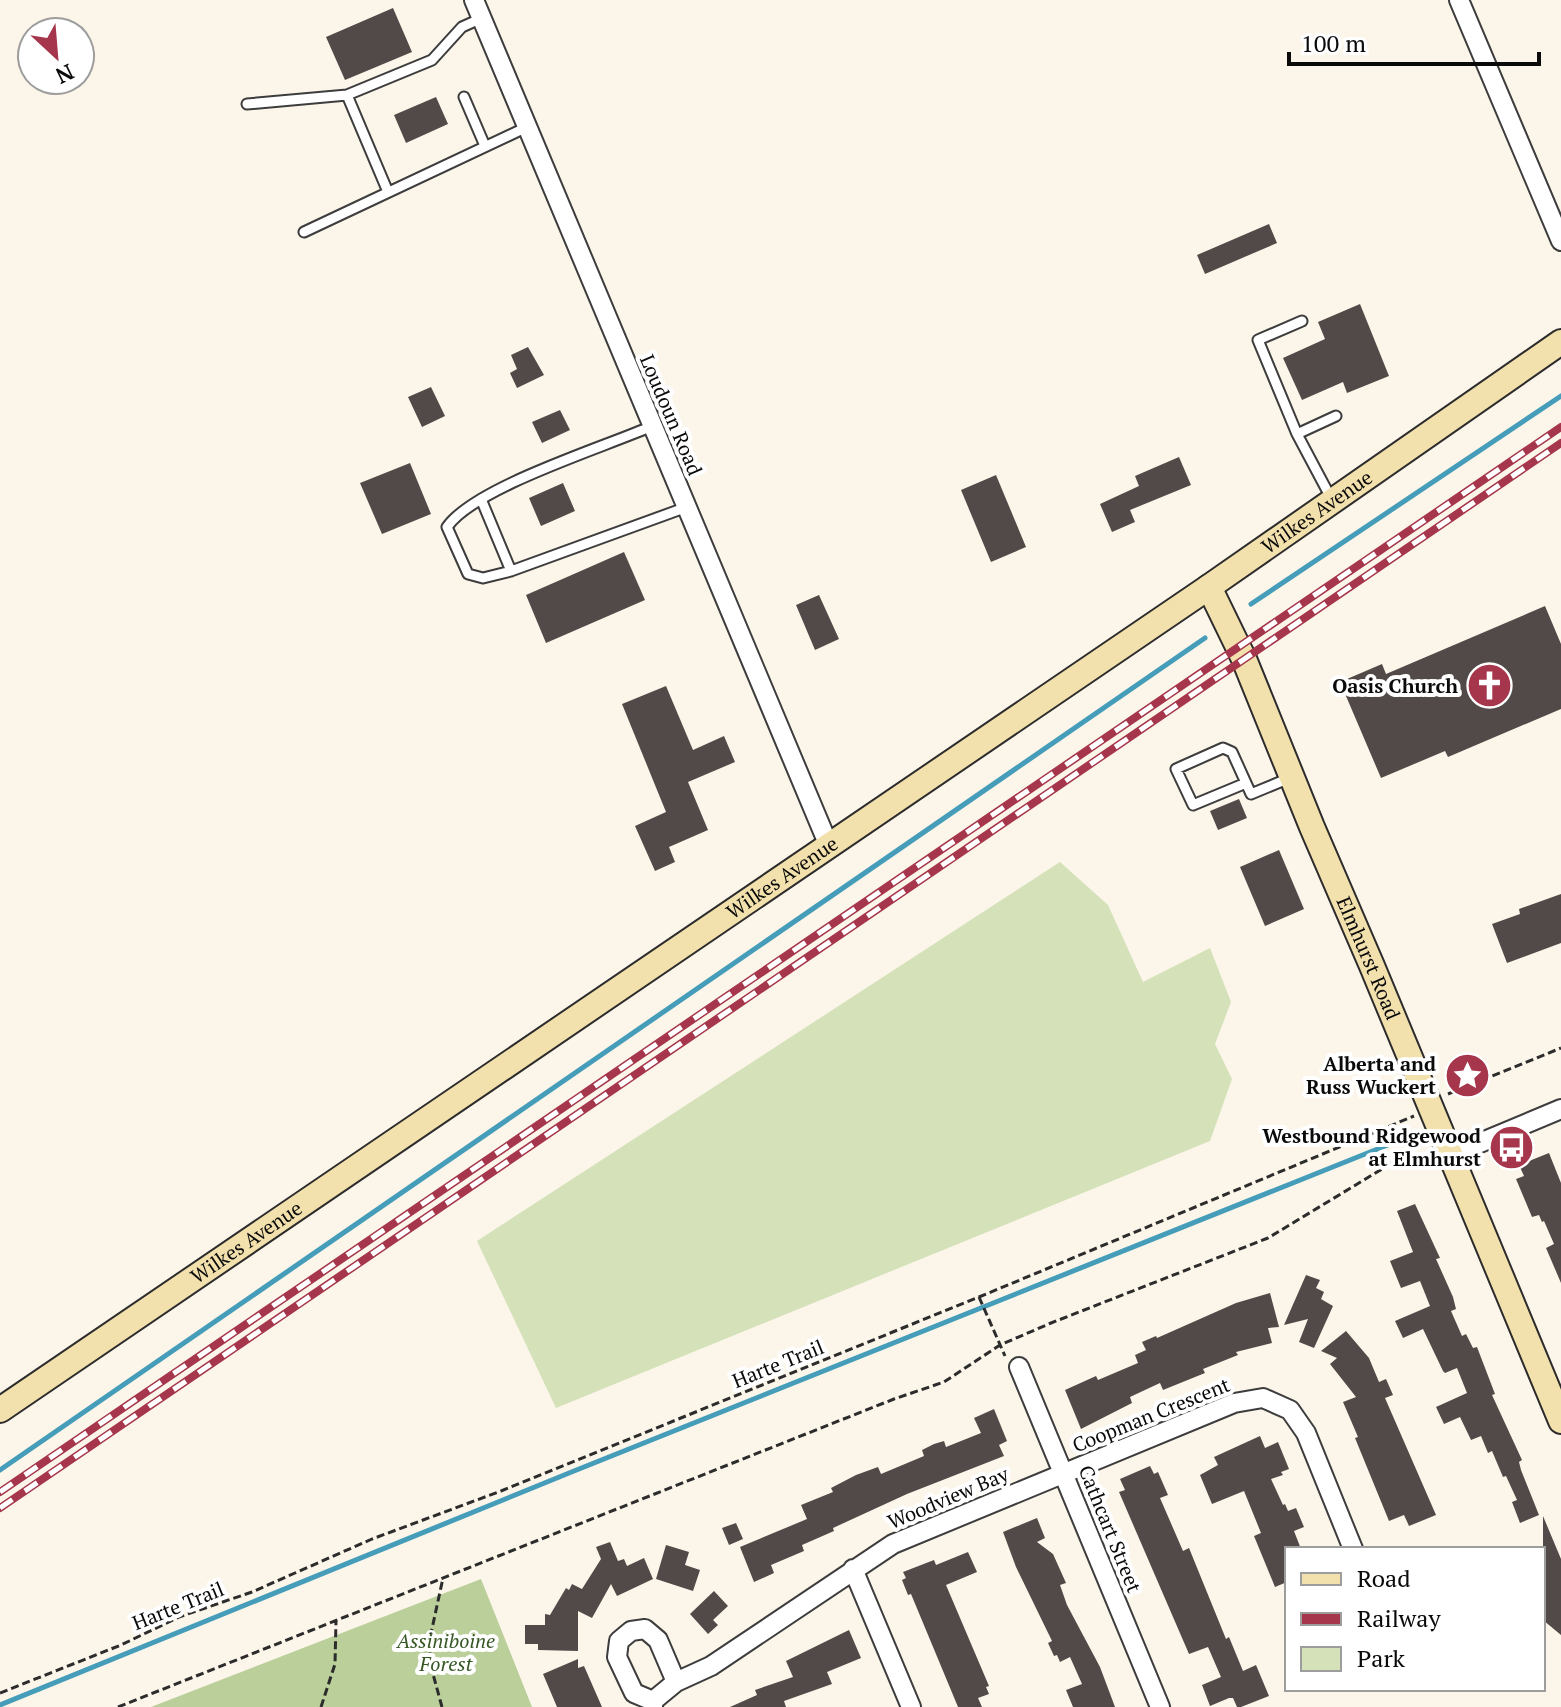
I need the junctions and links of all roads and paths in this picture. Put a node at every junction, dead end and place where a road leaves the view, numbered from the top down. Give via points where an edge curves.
1 (474, 0) edge
2 (1459, 0) edge
3 (482, 18) junction
4 (347, 95) junction
5 (464, 97) dead end
6 (247, 104) dead end
7 (527, 127) junction
8 (485, 146) junction
9 (388, 192) junction
10 (304, 232) dead end
11 (1561, 241) edge
12 (1302, 321) dead end
13 (1561, 342) edge
14 (1336, 416) dead end
15 (652, 426) junction
16 (1297, 434) junction
17 (481, 499) junction
18 (1332, 501) junction
19 (687, 507) junction
20 (511, 571) junction
21 (1209, 587) junction
22 (1292, 777) junction
23 (1246, 783) junction
24 (829, 846) junction
25 (1561, 1048) edge
26 (1431, 1106) junction
27 (1561, 1109) edge
28 (1446, 1143) junction
29 (979, 1297) junction
30 (1000, 1345) junction
31 (1019, 1367) joint
32 (0, 1410) edge
33 (1561, 1421) edge
34 (1064, 1473) junction
35 (1352, 1547) edge
36 (853, 1569) junction
37 (444, 1576) junction
38 (337, 1620) junction
39 (676, 1682) junction
40 (0, 1693) edge
41 (653, 1704) edge
42 (118, 1707) edge
43 (321, 1707) edge
44 (442, 1707) edge
45 (911, 1707) edge
46 (1160, 1707) edge

1 - 3 street, Loudoun Road
2 - 11 street
3 - 4 lane via 462,27 432,60
3 - 7 street, Loudoun Road
4 - 6 lane
4 - 9 lane
5 - 8 lane
7 - 8 lane
7 - 15 street, Loudoun Road
8 - 9 lane
9 - 10 lane
12 - 16 lane via 1258,340
13 - 18 main road, Wilkes Avenue
14 - 16 lane
15 - 17 lane
15 - 19 street, Loudoun Road
16 - 18 lane
17 - 20 lane
17 - 20 lane via 447,527 468,574 483,578
18 - 21 main road, Wilkes Avenue
19 - 20 lane
19 - 24 street, Loudoun Road
21 - 22 main road, Elmhurst Road
21 - 24 main road, Wilkes Avenue
22 - 23 lane via 1251,794
22 - 26 main road, Elmhurst Road
23 - 23 lane via 1232,752 1223,748 1176,769 1193,805
24 - 32 main road, Wilkes Avenue
25 - 26 path, Harte Trail via 1452,1091
26 - 28 main road, Elmhurst Road
26 - 29 path, Harte Trail
27 - 28 street
28 - 30 path via 1268,1238
28 - 33 main road, Elmhurst Road
29 - 30 path
29 - 40 path, Harte Trail
30 - 31 path via 1011,1369
30 - 37 path via 944,1382
31 - 34 street, Cathcart Street
34 - 35 street, Coopman Crescent via 1234,1403 1263,1398 1290,1410 1306,1433
34 - 36 street, Woodview Bay via 893,1544
34 - 46 street, Cathcart Street
36 - 39 street, Woodview Bay via 711,1666
36 - 45 street
37 - 38 path
37 - 44 path via 430,1638 430,1663
38 - 42 path
38 - 43 path via 335,1664
39 - 41 street, Woodview Bay
39 - 41 street, Woodview Bay via 658,1640 645,1629 631,1631 619,1641 617,1657 634,1693

